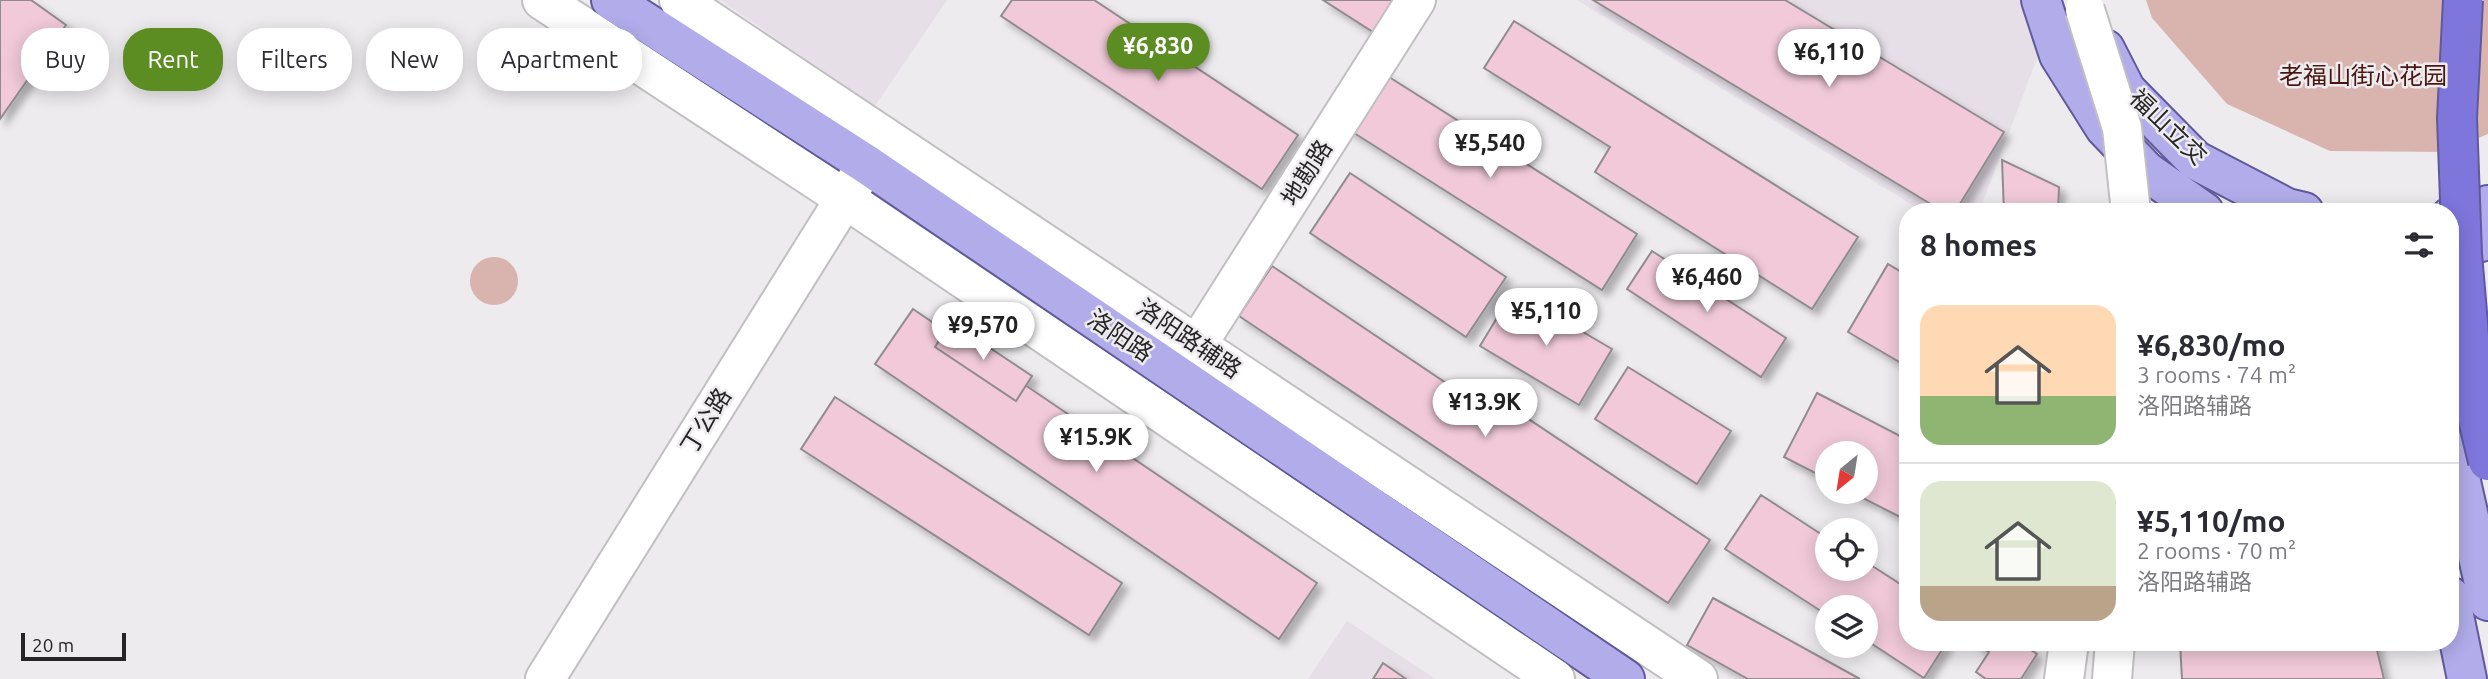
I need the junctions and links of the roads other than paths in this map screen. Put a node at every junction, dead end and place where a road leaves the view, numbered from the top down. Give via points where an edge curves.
1 (542, 0) edge
2 (611, 0) edge
3 (679, 0) edge
4 (1416, 0) edge
5 (2041, 0) edge
6 (2463, 0) edge
7 (2084, 5) edge
8 (2105, 128) junction
9 (866, 164) junction
10 (844, 198) junction
11 (2113, 203) edge
12 (2130, 203) edge
13 (2191, 203) edge
14 (2273, 203) edge
15 (2488, 205) edge
16 (2459, 215) edge
17 (2488, 240) edge
18 (2459, 248) edge
19 (1197, 345) junction
20 (2488, 461) edge
21 (2459, 473) edge
22 (2488, 601) edge
23 (2459, 640) edge
24 (2068, 651) edge
25 (2089, 651) edge
26 (2114, 651) edge
27 (545, 679) edge
28 (1555, 679) edge
29 (1625, 679) edge
30 (1698, 679) edge
31 (2064, 679) edge
32 (2086, 679) edge
33 (2112, 679) edge
34 (2467, 679) edge

1 - 10 street
2 - 9 main road, 洛阳路
3 - 19 street, 洛阳路辅路
4 - 19 street, 地勘路
5 - 8 main road via 2059,55
6 - 20 highway, bridge via 2457,118 2462,254 2475,407
7 - 12 street, 福山立交, bridge via 2122,128
7 - 14 main road, 福山立交, bridge via 2126,90 2195,160
8 - 11 street
8 - 13 main road via 2146,171
9 - 10 street, 丁公路
9 - 29 main road, 洛阳路
10 - 27 street, 丁公路
10 - 28 street
15 - 16 main road
17 - 18 main road
19 - 30 street, 洛阳路辅路
21 - 22 main road
23 - 34 main road
24 - 31 street
25 - 32 street
26 - 33 street

